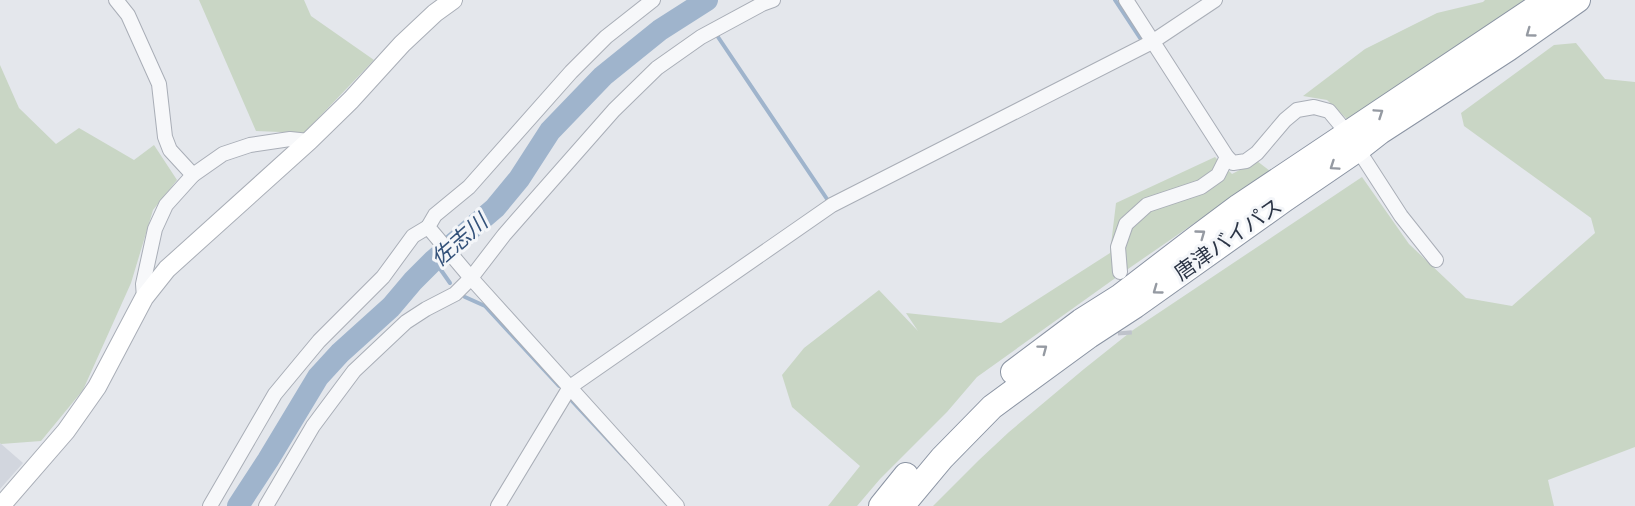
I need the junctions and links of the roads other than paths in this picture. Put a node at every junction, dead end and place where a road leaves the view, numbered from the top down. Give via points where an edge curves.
1 (116, 0) edge
2 (453, 0) edge
3 (653, 0) edge
4 (773, 0) edge
5 (1126, 0) edge
6 (1215, 0) edge
7 (1547, 0) edge
8 (1578, 0) edge
9 (1152, 42) junction
10 (309, 141) junction
11 (1352, 142) junction
12 (1227, 157) junction
13 (193, 175) junction
14 (429, 228) junction
15 (1436, 260) dead end
16 (1120, 272) dead end
17 (468, 275) junction
18 (144, 298) junction
19 (570, 387) junction
20 (1, 506) edge
21 (210, 506) edge
22 (266, 506) edge
23 (498, 506) edge
24 (677, 506) edge
25 (881, 506) edge
26 (902, 506) edge

1 - 13 street via 128,15 159,84 170,150
2 - 10 street via 402,44
3 - 14 street via 606,37 571,72 469,187 435,215
4 - 17 street via 701,37 657,68 614,110
5 - 9 street
6 - 9 street
11 -> 7 highway, 唐津バイパス
8 -> 11 highway, 唐津バイパス via 1380,132
9 - 12 street
9 - 19 street via 832,205
10 - 13 street via 290,139 250,145 223,154
10 - 18 street via 167,269
11 - 12 street via 1329,111 1314,107 1297,110 1246,161 1233,163
11 - 15 street
25 -> 11 highway, 唐津バイパス via 978,399 1222,219
11 -> 26 highway, 唐津バイパス via 1276,206 992,407
12 - 16 street via 1218,175 1201,187 1147,206 1126,224 1118,247
13 - 18 street via 166,205 155,229 143,284
14 - 17 street
14 - 21 street via 413,236 383,277 319,341 275,394
17 - 19 street
17 - 22 street via 455,294 406,322 354,371 313,426
18 - 20 street via 97,387 66,431
19 - 23 street
19 - 24 street

